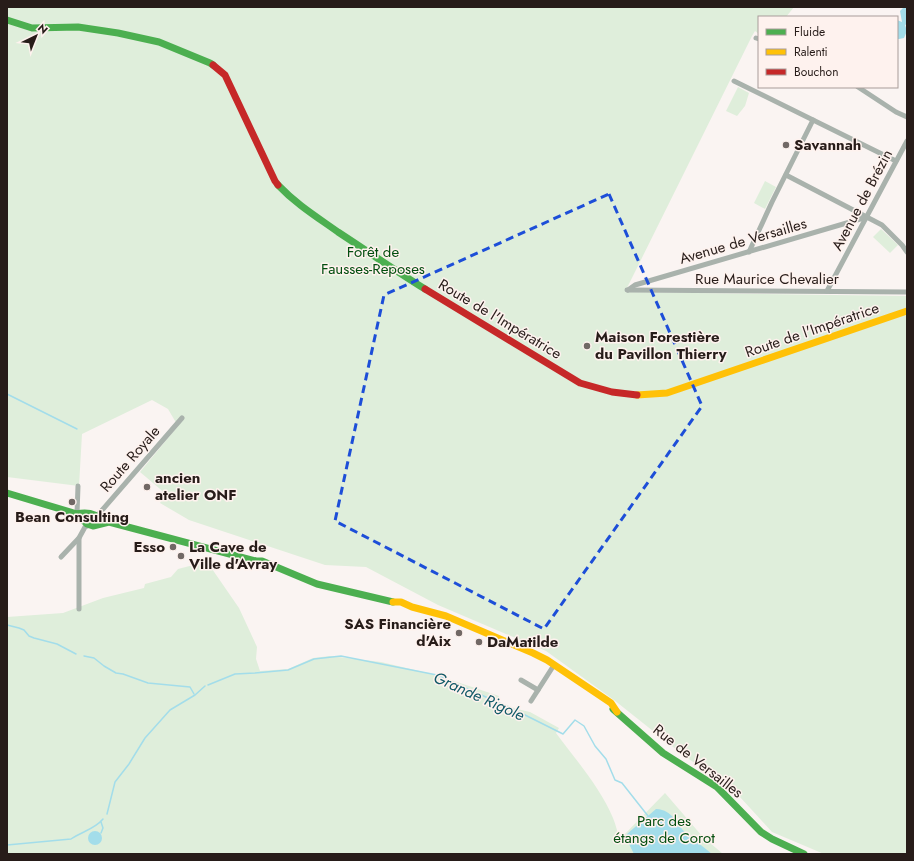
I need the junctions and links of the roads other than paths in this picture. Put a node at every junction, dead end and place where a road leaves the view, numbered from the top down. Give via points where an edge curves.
1 (7, 20) edge
2 (734, 81) dead end
3 (860, 88) edge
4 (907, 117) edge
5 (813, 120) junction
6 (907, 141) edge
7 (896, 161) junction
8 (786, 175) junction
9 (867, 217) junction
10 (749, 252) junction
11 (907, 252) edge
12 (627, 290) joint
13 (827, 291) junction
14 (907, 292) edge
15 (907, 311) edge
16 (182, 418) dead end
17 (78, 486) dead end
18 (7, 493) edge
19 (79, 516) junction
20 (97, 516) junction
21 (106, 522) junction
22 (90, 525) junction
23 (80, 536) junction
24 (61, 557) dead end
25 (79, 609) dead end
26 (554, 665) junction
27 (521, 680) dead end
28 (538, 690) junction
29 (531, 701) dead end
30 (803, 854) edge

1 - 15 street, Route de l'Impératrice via 32,28 78,27 118,33 159,42 210,63 225,75 275,181 284,191 390,268 591,388 626,395 667,393
2 - 5 street
3 - 4 street
5 - 7 street
5 - 8 street
6 - 7 street, Avenue de Brézin
7 - 9 street, Avenue de Brézin
8 - 9 street
8 - 10 street
9 - 10 street, Avenue de Versailles
9 - 11 street via 882,226
9 - 13 street, Avenue de Brézin
10 - 12 street, Avenue de Versailles via 636,285
12 - 13 street, Rue Maurice Chevalier
13 - 14 street, Rue Maurice Chevalier
16 - 20 street, Route Royale
17 - 19 street
18 - 19 street
19 - 20 street via 84,512
19 - 22 street via 85,524
19 - 23 street
20 - 21 street
21 - 22 street via 96,526
21 - 26 street, Rue de Versailles via 256,561 260,565 317,584 391,602 400,607 412,607 446,616 533,652
22 - 23 street via 85,527
23 - 24 street
23 - 25 street
26 - 28 street
26 - 30 street, Rue de Versailles via 611,703 617,712 663,753 716,787 761,832
27 - 28 street
28 - 29 street

